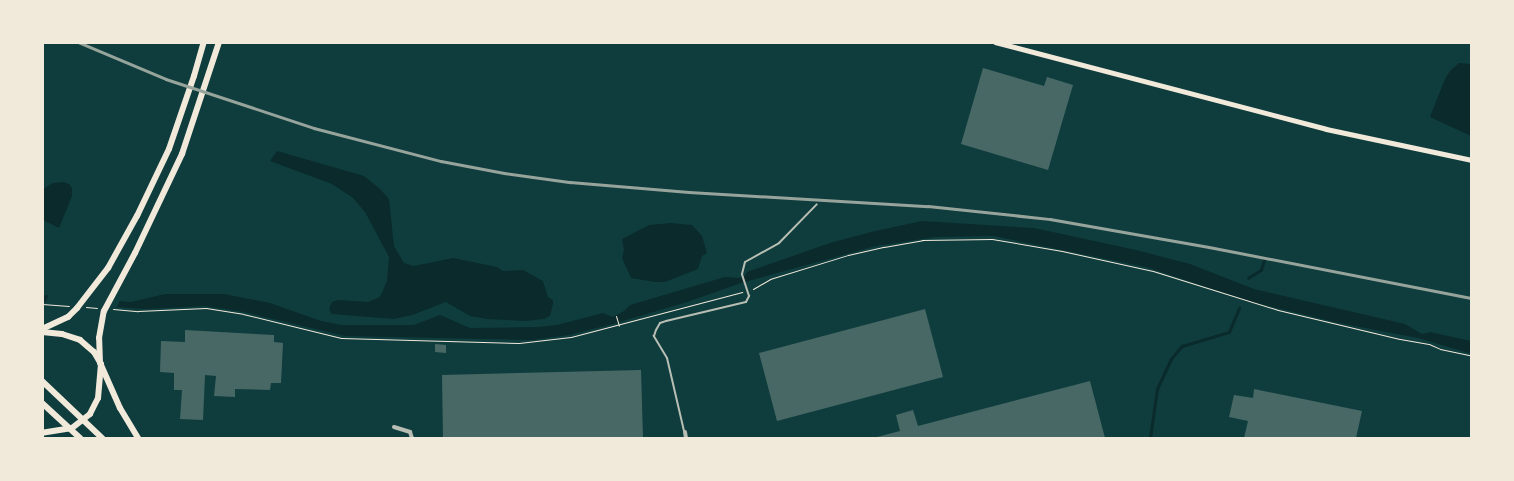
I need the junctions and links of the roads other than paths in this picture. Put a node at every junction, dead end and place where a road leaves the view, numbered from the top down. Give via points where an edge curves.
1 (202, 42) edge
2 (219, 42) edge
3 (996, 42) edge
4 (1472, 160) edge
5 (817, 204) dead end
6 (42, 330) edge
7 (101, 364) junction
8 (42, 381) edge
9 (42, 402) edge
10 (394, 427) dead end
11 (685, 432) joint
12 (42, 433) edge
13 (80, 438) edge
14 (102, 438) edge
15 (138, 438) edge
16 (412, 438) edge
17 (686, 438) edge

1 - 6 highway via 169,149 137,216 89,295 68,317
2 - 7 highway via 182,154 104,311 99,338
3 - 4 main road via 1316,127
5 - 11 lane via 779,244 745,262 742,274 749,299 746,302 660,323 654,336 667,358
6 - 7 highway via 80,340 94,352
7 - 12 highway via 98,398 90,414 77,426
7 - 15 highway via 120,408
8 - 14 highway
9 - 13 highway
10 - 16 street via 410,432
11 - 17 street

